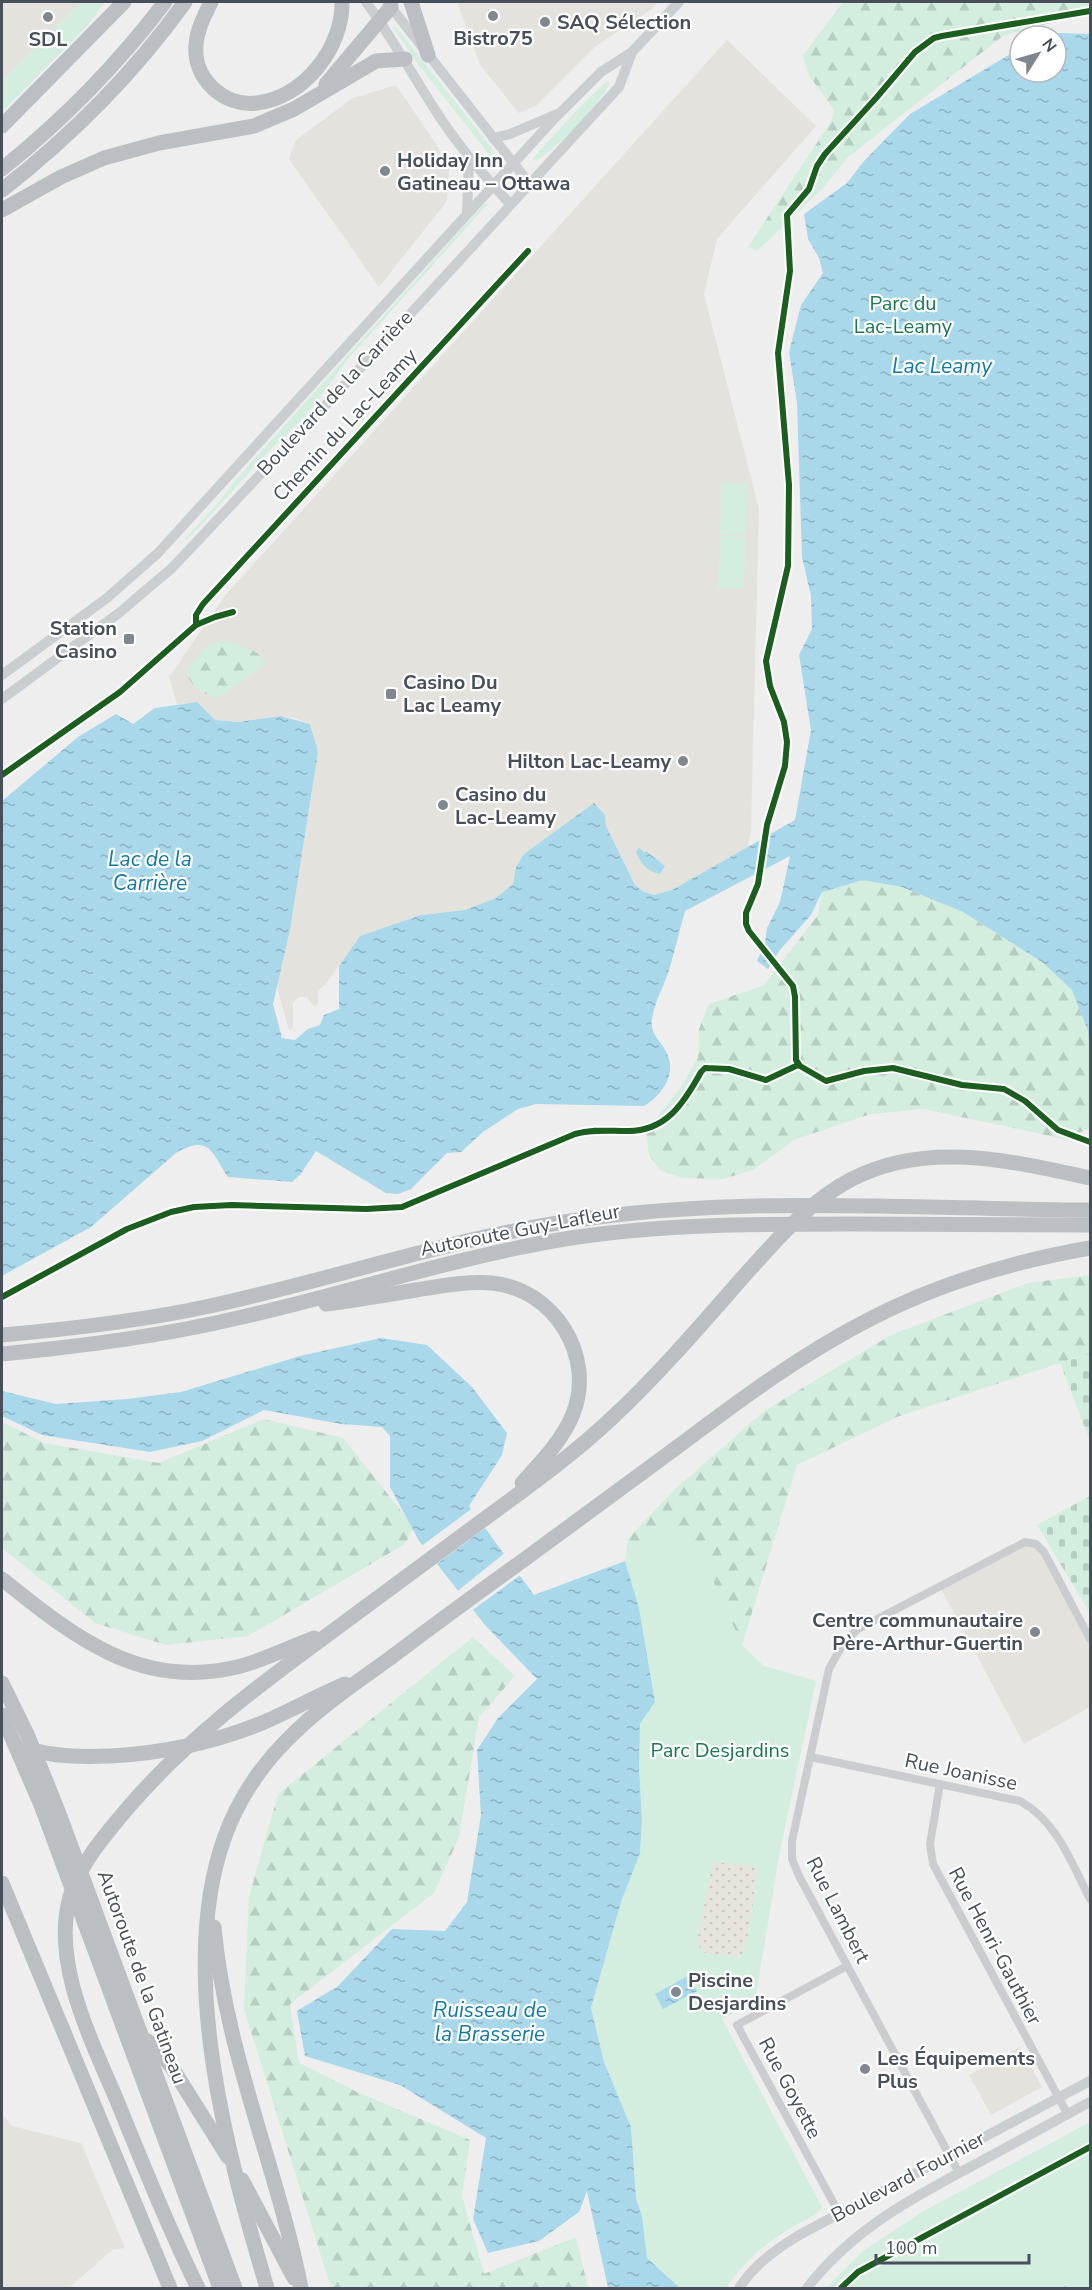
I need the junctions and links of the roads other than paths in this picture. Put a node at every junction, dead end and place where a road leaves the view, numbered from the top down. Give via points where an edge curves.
1 (165, 2) edge
2 (185, 2) edge
3 (211, 2) edge
4 (342, 2) edge
5 (366, 2) edge
6 (411, 2) edge
7 (679, 2) edge
8 (121, 3) edge
9 (389, 4) edge
10 (380, 21) junction
11 (632, 52) junction
12 (428, 55) junction
13 (405, 59) junction
14 (316, 95) junction
15 (561, 112) junction
16 (2, 126) edge
17 (493, 138) junction
18 (469, 158) junction
19 (513, 164) junction
20 (2, 169) edge
21 (529, 183) junction
22 (493, 185) junction
23 (2, 189) edge
24 (510, 204) junction
25 (2, 210) edge
26 (467, 213) junction
27 (2, 675) edge
28 (2, 699) edge
29 (1090, 1178) edge
30 (1090, 1210) edge
31 (1090, 1225) edge
32 (1090, 1248) edge
33 (246, 1317) junction
34 (2, 1335) edge
35 (2, 1354) edge
36 (503, 1505) junction
37 (2, 1579) edge
38 (336, 1629) junction
39 (1090, 1639) edge
40 (368, 1674) junction
41 (2, 1683) edge
42 (2, 1715) edge
43 (2, 1735) edge
44 (811, 1757) junction
45 (940, 1785) junction
46 (2, 1883) edge
47 (211, 1893) junction
48 (1090, 1899) edge
49 (847, 1966) junction
50 (141, 2035) junction
51 (1090, 2081) edge
52 (1058, 2098) junction
53 (1090, 2102) edge
54 (1068, 2115) junction
55 (950, 2156) junction
56 (959, 2173) junction
57 (839, 2213) junction
58 (172, 2235) junction
59 (170, 2289) edge
60 (188, 2289) edge
61 (198, 2289) edge
62 (220, 2289) edge
63 (235, 2289) edge
64 (267, 2289) edge
65 (300, 2289) edge
66 (738, 2289) edge
67 (807, 2289) edge

1 - 20 highway via 85,95
2 - 23 highway via 97,106
3 - 4 highway via 197,38 200,68 220,94 248,104 282,95 315,69 338,32
5 - 10 main road
6 - 12 highway
7 - 11 main road, Boulevard de la Carrière
8 - 16 highway
9 - 10 highway
9 - 12 main road
10 - 13 main road
10 - 14 highway
11 - 15 main road, Boulevard de la Carrière via 602,72
11 - 21 main road, Boulevard de la Carrière via 619,87
12 - 17 main road
13 - 14 highway via 376,61
13 - 18 main road
14 - 25 highway via 278,117 245,129 159,143 105,158
15 - 17 main road
15 - 19 main road, Boulevard de la Carrière
17 - 19 main road
18 - 22 main road
18 - 26 main road
19 - 21 main road
19 - 22 main road, Boulevard de la Carrière
21 - 24 main road, Boulevard de la Carrière
22 - 24 main road
22 - 26 main road, Boulevard de la Carrière
24 - 28 main road, Boulevard de la Carrière via 172,568
26 - 27 main road, Boulevard de la Carrière via 158,553 107,598
29 - 36 highway via 950,1156 879,1167 846,1182 789,1228 614,1416
30 - 34 highway, Autoroute Guy-Lafleur via 751,1206 610,1215 468,1240 183,1312
31 - 33 highway, Autoroute Guy-Lafleur via 745,1224 629,1231 473,1257
32 - 40 highway via 971,1276 839,1336 749,1394
33 - 35 highway, Autoroute Guy-Lafleur via 139,1338
33 - 36 highway via 472,1283 510,1287 538,1300 557,1318 573,1345 579,1371 578,1396 563,1433
36 - 38 highway
37 - 38 highway via 89,1644 158,1670 197,1672 239,1666
38 - 58 highway via 228,1710 153,1780 85,1865 67,1912 67,1957 75,1994
39 - 44 street, Rue Lambert via 1044,1552 1031,1542 1020,1543 851,1634 837,1651 830,1669
40 - 43 highway via 274,1718 209,1741 154,1752 85,1756 37,1751
40 - 47 highway via 298,1729 260,1772 229,1827
41 - 50 highway, Autoroute de la Gatineau via 58,1811
42 - 62 highway, Autoroute de la Gatineau via 41,1805
44 - 45 street, Rue Joanisse
44 - 49 street, Rue Lambert via 792,1841 792,1859
45 - 48 street, Rue Joanisse via 1011,1798 1037,1812 1058,1837
45 - 52 street, Rue Henri-Gauthier via 930,1844 933,1864
46 - 59 highway
47 - 64 highway via 204,1953 218,2091 233,2166
47 - 65 highway via 226,2008 291,2240
49 - 55 street, Rue Lambert
49 - 57 street, Rue Goyette via 737,2025
50 - 63 highway, Autoroute de la Gatineau
50 - 65 highway via 171,2066 257,2206
51 - 52 main road, Boulevard Fournier
52 - 54 street, Rue Henri-Gauthier
52 - 55 main road, Boulevard Fournier
53 - 54 main road, Boulevard Fournier
54 - 56 main road, Boulevard Fournier
55 - 56 street, Rue Lambert
55 - 57 main road, Boulevard Fournier
56 - 67 main road, Boulevard Fournier via 863,2231
57 - 66 main road, Boulevard Fournier via 767,2256
58 - 60 highway
58 - 61 highway

